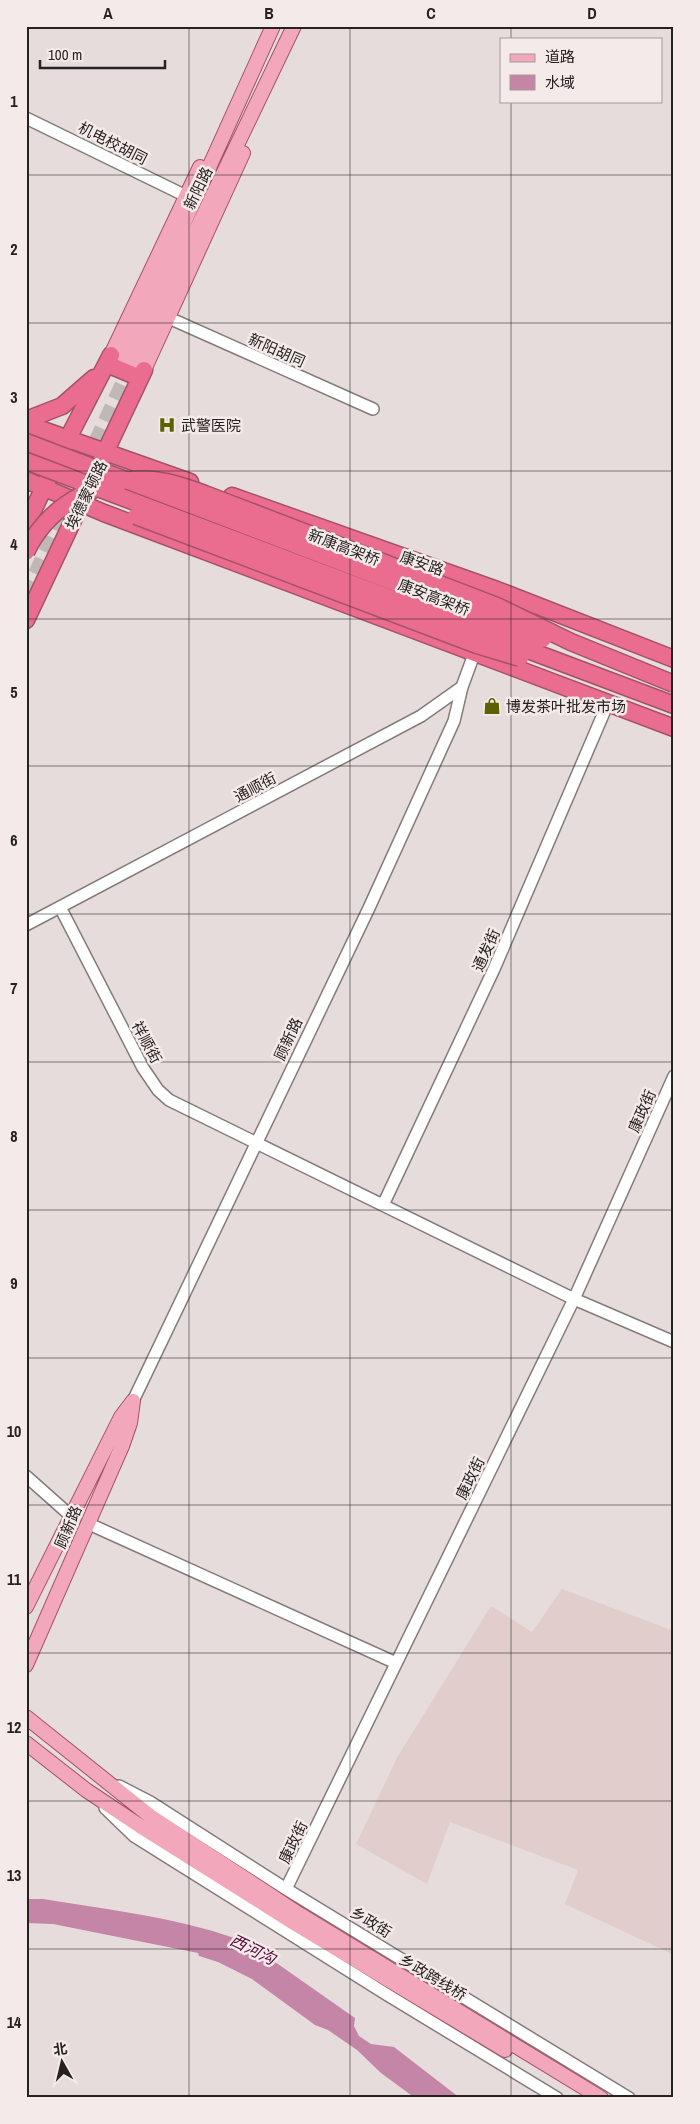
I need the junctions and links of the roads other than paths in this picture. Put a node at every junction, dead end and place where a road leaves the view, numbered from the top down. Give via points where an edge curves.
1 (272, 29) edge
2 (291, 33) edge
3 (26, 118) edge
4 (186, 196) junction
5 (169, 318) junction
6 (124, 364) junction
7 (373, 409) dead end
8 (26, 420) edge
9 (26, 424) edge
10 (67, 439) junction
11 (26, 442) edge
12 (106, 452) junction
13 (26, 461) edge
14 (29, 479) edge
15 (84, 504) junction
16 (26, 525) edge
17 (26, 552) edge
18 (498, 590) junction
19 (26, 620) edge
20 (474, 653) junction
21 (674, 659) edge
22 (674, 684) edge
23 (462, 687) junction
24 (674, 689) edge
25 (674, 697) edge
26 (608, 703) junction
27 (674, 705) edge
28 (674, 710) edge
29 (668, 725) edge
30 (60, 907) junction
31 (26, 925) edge
32 (674, 1076) edge
33 (258, 1142) junction
34 (383, 1206) junction
35 (574, 1299) junction
36 (674, 1342) edge
37 (134, 1401) junction
38 (26, 1476) edge
39 (71, 1516) junction
40 (87, 1523) junction
41 (26, 1607) edge
42 (396, 1663) junction
43 (26, 1665) edge
44 (26, 1716) edge
45 (26, 1743) edge
46 (96, 1774) junction
47 (86, 1790) junction
48 (145, 1821) junction
49 (286, 1889) junction
50 (557, 2098) edge
51 (583, 2098) edge
52 (601, 2098) edge
53 (629, 2098) edge

1 - 4 main road via 245,74
1 - 6 main road, 新阳路
2 - 5 main road via 271,90
2 - 6 main road, 新阳路
3 - 4 street, 机电校胡同
4 - 6 main road
5 - 6 main road
5 - 7 street, 新阳胡同
6 - 8 highway via 86,386 67,403
6 - 10 highway
6 - 12 highway, 埃德蒙顿路
9 - 10 highway, 康安路
10 - 12 highway, 康安路
10 - 16 highway
11 - 24 highway, 康安高架桥, bridge
12 - 18 highway, 康安路
12 - 19 highway, 埃德蒙顿路
13 - 27 highway, 康安高架桥, bridge
14 - 15 highway
15 - 20 highway
15 - 28 highway, bridge via 100,505 136,516 477,645
17 - 22 highway, 新康高架桥, bridge via 45,524 80,496 119,482 159,480 205,494 497,606 571,642
18 - 20 street
18 - 21 highway, 康安路
20 - 23 street
20 - 26 highway
23 - 30 street, 通顺街 via 422,716
23 - 33 street, 顾新路 via 454,721
25 - 29 main road
26 - 29 highway
26 - 34 street, 通发街 via 494,969
30 - 31 street, 通顺街
30 - 33 street, 祥顺街 via 143,1068 158,1090 175,1103
32 - 35 street, 康政街
33 - 34 street, 祥顺街
33 - 37 street, 顾新路
34 - 35 street, 祥顺街
35 - 36 street, 祥顺街
35 - 42 street, 康政街
37 - 39 main road, 顾新路 via 120,1417
37 - 40 main road, 顾新路 via 122,1446
38 - 39 street
39 - 41 main road, 顾新路
40 - 42 street
40 - 43 main road, 顾新路
42 - 49 street, 康政街
44 - 46 main road, 乡政街
45 - 47 main road
46 - 48 main road, 乡政街
46 - 49 street, 乡政街 via 150,1802
47 - 48 main road
47 - 50 street via 134,1836
48 - 51 main road via 294,1923
48 - 52 main road, 乡政跨线桥
49 - 53 street, 乡政街

